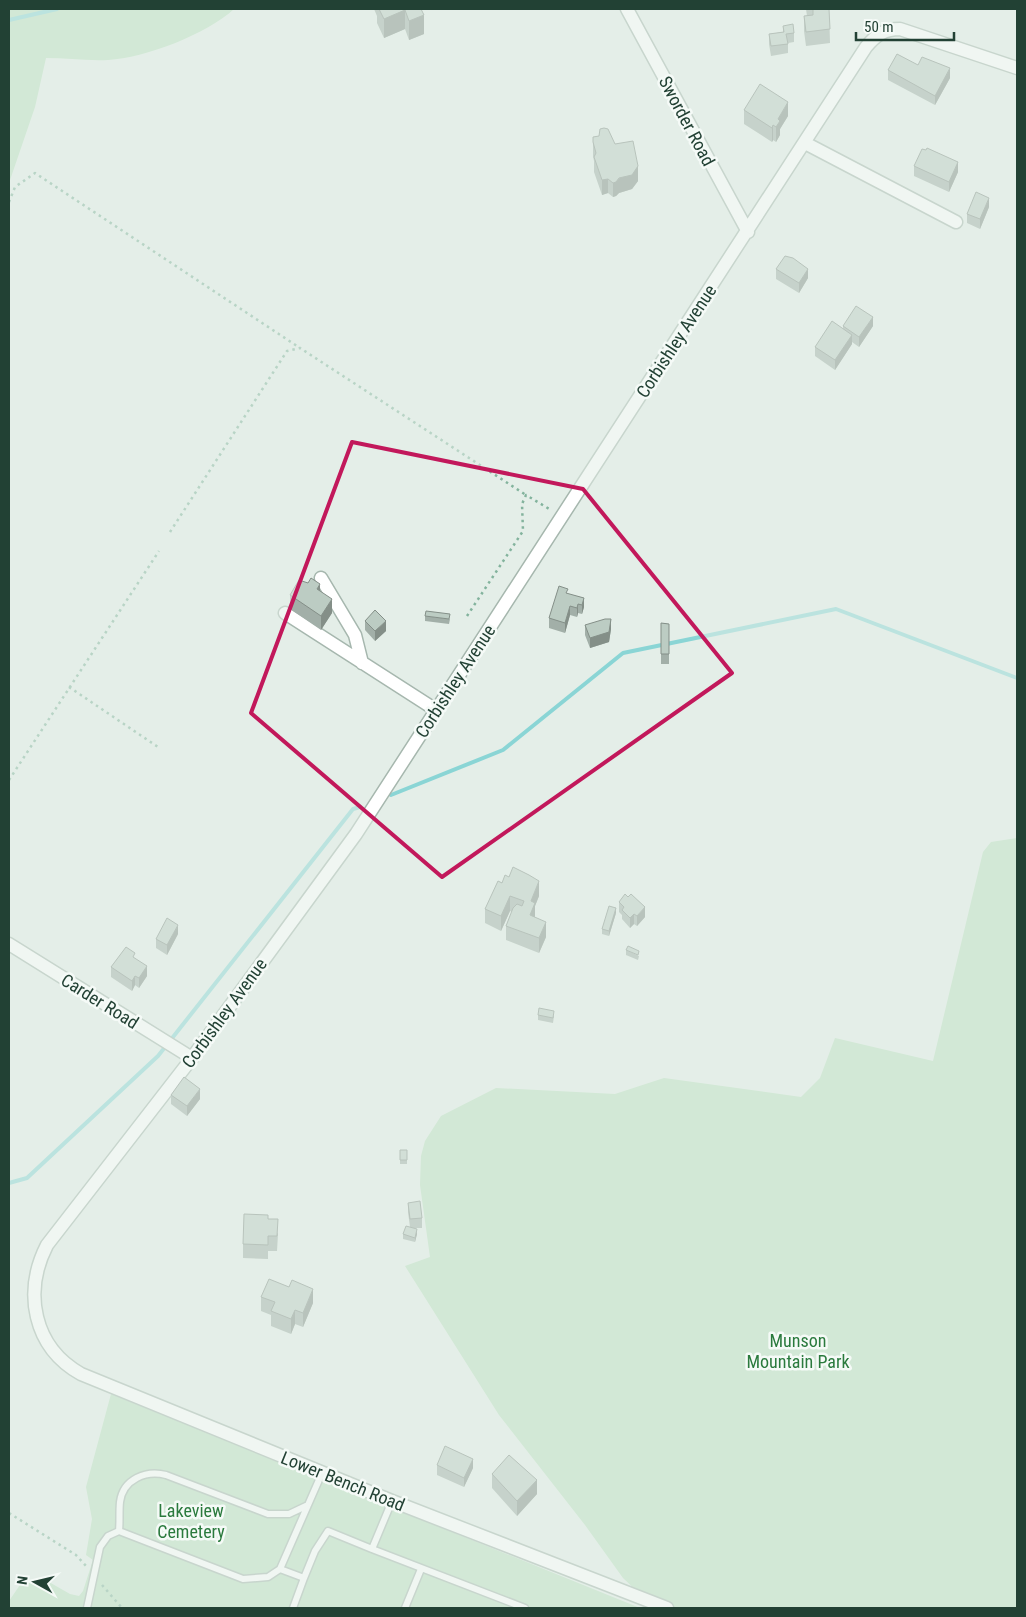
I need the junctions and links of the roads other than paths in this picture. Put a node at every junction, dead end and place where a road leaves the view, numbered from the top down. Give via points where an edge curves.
1 (627, 9) edge
2 (1017, 68) edge
3 (805, 143) junction
4 (956, 222) dead end
5 (748, 232) junction
6 (321, 578) dead end
7 (285, 613) dead end
8 (362, 663) junction
9 (436, 710) junction
10 (9, 944) edge
11 (192, 1058) junction
12 (39, 1325) joint
13 (322, 1473) junction
14 (392, 1501) junction
15 (308, 1505) junction
16 (119, 1530) junction
17 (372, 1549) junction
18 (280, 1569) junction
19 (421, 1569) junction
20 (304, 1578) junction
21 (87, 1608) edge
22 (292, 1608) edge
23 (405, 1608) edge
24 (525, 1608) edge
25 (667, 1608) edge

1 - 5 street, Sworder Road
2 - 3 street, Corbishley Avenue via 910,31 885,30 866,47
3 - 4 street
3 - 5 street, Corbishley Avenue
5 - 9 street, Corbishley Avenue
6 - 8 street via 355,635
7 - 8 street
8 - 9 street
9 - 11 street, Corbishley Avenue via 356,834
10 - 11 street, Carder Road
11 - 12 street, Corbishley Avenue via 47,1245 37,1264 34,1280
12 - 13 street, Lower Bench Road via 59,1359 81,1374
13 - 14 street, Lower Bench Road
13 - 15 lane
14 - 17 lane
14 - 25 street, Lower Bench Road
15 - 16 lane via 289,1514 268,1514 166,1475 150,1473 137,1478 124,1491 120,1502
15 - 18 lane
16 - 18 lane via 243,1578 268,1577
16 - 21 lane via 108,1536 100,1548
17 - 19 lane
17 - 20 lane via 328,1531
18 - 20 lane
19 - 23 lane
19 - 24 lane
20 - 22 lane

